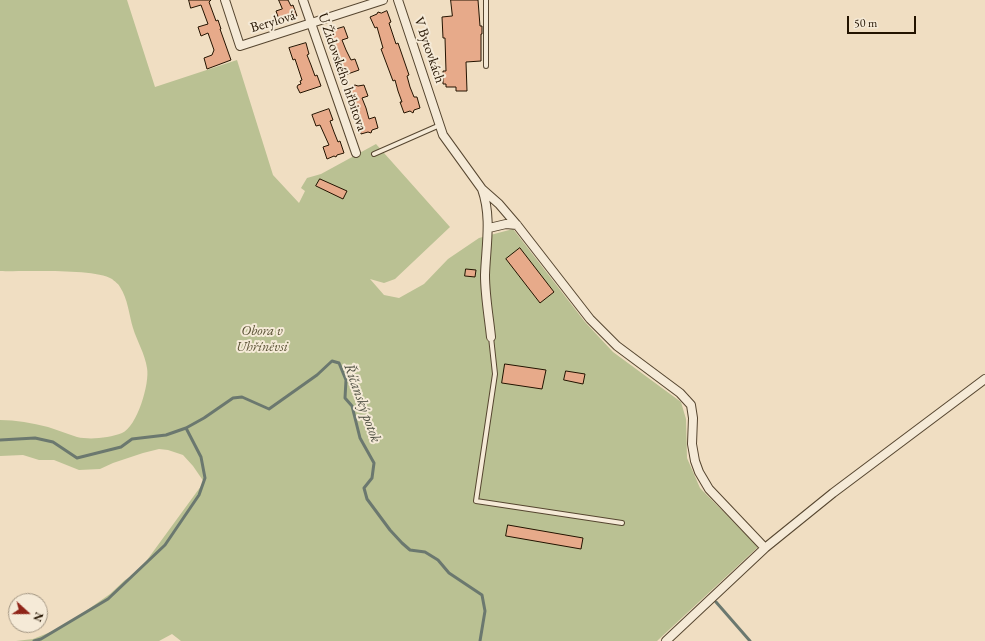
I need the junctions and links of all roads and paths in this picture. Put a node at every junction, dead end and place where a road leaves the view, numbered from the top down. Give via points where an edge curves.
1 (225, 0) edge
2 (303, 0) edge
3 (383, 0) edge
4 (398, 0) edge
5 (486, 0) edge
6 (311, 24) junction
7 (486, 66) dead end
8 (440, 124) junction
9 (356, 152) dead end
10 (374, 154) dead end
11 (482, 189) junction
12 (516, 225) junction
13 (489, 228) junction
14 (491, 337) joint
15 (985, 379) edge
16 (622, 523) dead end
17 (766, 548) junction
18 (666, 641) edge

1 - 6 street, Berylová via 240,46
2 - 6 street, U Židovského hřbitova
3 - 6 street, Berylová
4 - 8 street, V Bytovkách
5 - 7 lane
6 - 9 street, U Židovského hřbitova
8 - 10 lane
8 - 11 street, V Bytovkách via 443,135
11 - 12 street via 499,204
11 - 13 street
12 - 13 street via 506,224
12 - 17 street via 590,319 617,346 680,393 691,405 692,444 699,472 709,489
13 - 14 street via 485,278
14 - 16 lane via 495,374 476,501
15 - 17 street via 833,493
17 - 18 street

